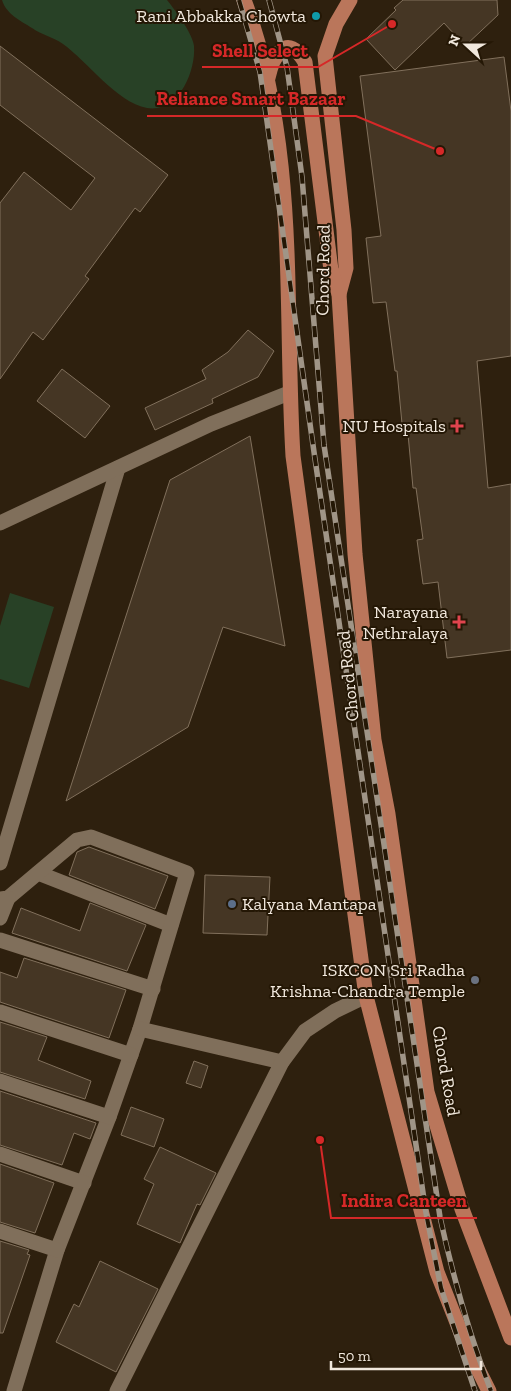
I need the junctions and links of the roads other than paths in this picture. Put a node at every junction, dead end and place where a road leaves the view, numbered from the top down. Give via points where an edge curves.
1 (244, 0) edge
2 (350, 0) edge
3 (267, 82) junction
4 (340, 294) junction
5 (289, 393) junction
6 (118, 468) junction
7 (0, 523) edge
8 (0, 864) edge
9 (38, 873) junction
10 (4, 898) edge
11 (0, 918) edge
12 (171, 925) junction
13 (0, 940) edge
14 (153, 988) junction
15 (366, 996) junction
16 (0, 1012) edge
17 (140, 1028) junction
18 (131, 1055) junction
19 (282, 1062) junction
20 (0, 1081) edge
21 (109, 1117) junction
22 (0, 1154) edge
23 (84, 1183) junction
24 (0, 1231) edge
25 (57, 1250) junction
26 (511, 1338) edge
27 (14, 1391) edge
28 (117, 1391) edge
29 (489, 1391) edge

1 - 3 main road, Chord Road via 254,26
2 - 4 main road, Chord Road via 336,24 325,56 344,230 346,268
3 - 4 main road via 276,54 291,47 299,52 305,62 308,80 331,270
3 - 5 main road, Chord Road via 286,216
4 - 26 main road, Chord Road via 355,554 374,740 388,814 427,1092 462,1209
5 - 6 street via 211,424
5 - 15 main road, Chord Road via 294,456
6 - 7 street
6 - 8 street
9 - 10 street
9 - 12 street
9 - 12 street via 77,840 91,837 187,873
10 - 11 street
12 - 14 street
13 - 14 street
14 - 17 street
15 - 19 street via 305,1031
15 - 29 main road, Chord Road via 437,1272 465,1343
16 - 18 street
17 - 18 street
17 - 19 street
18 - 21 street
19 - 28 street
20 - 21 street
21 - 23 street
22 - 23 street
23 - 25 street
24 - 25 street
25 - 27 street

